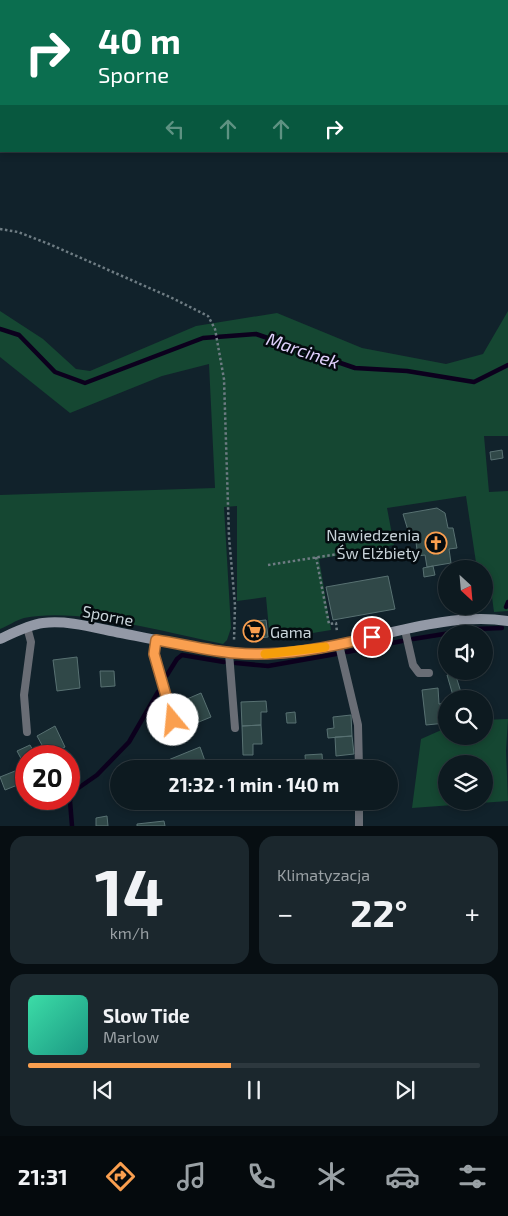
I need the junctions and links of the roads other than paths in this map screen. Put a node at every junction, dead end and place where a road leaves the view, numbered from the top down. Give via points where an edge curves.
1 (508, 621) edge
2 (26, 627) junction
3 (405, 630) junction
4 (0, 639) edge
5 (156, 640) junction
6 (339, 645) junction
7 (232, 653) junction
8 (429, 673) dead end
9 (235, 728) dead end
10 (27, 732) dead end
11 (178, 737) dead end
12 (359, 760) edge
13 (359, 810) edge
14 (359, 826) edge

1 - 3 street, Sporne via 487,618
2 - 4 street, Sporne
2 - 5 street, Sporne via 41,623 72,623
2 - 10 lane via 31,642 24,695
3 - 6 street, Sporne
3 - 8 lane via 413,665 419,672
5 - 7 street, Sporne
5 - 11 lane via 154,654
6 - 7 street, Sporne via 269,654
6 - 12 lane via 358,725
7 - 9 lane
13 - 14 lane

